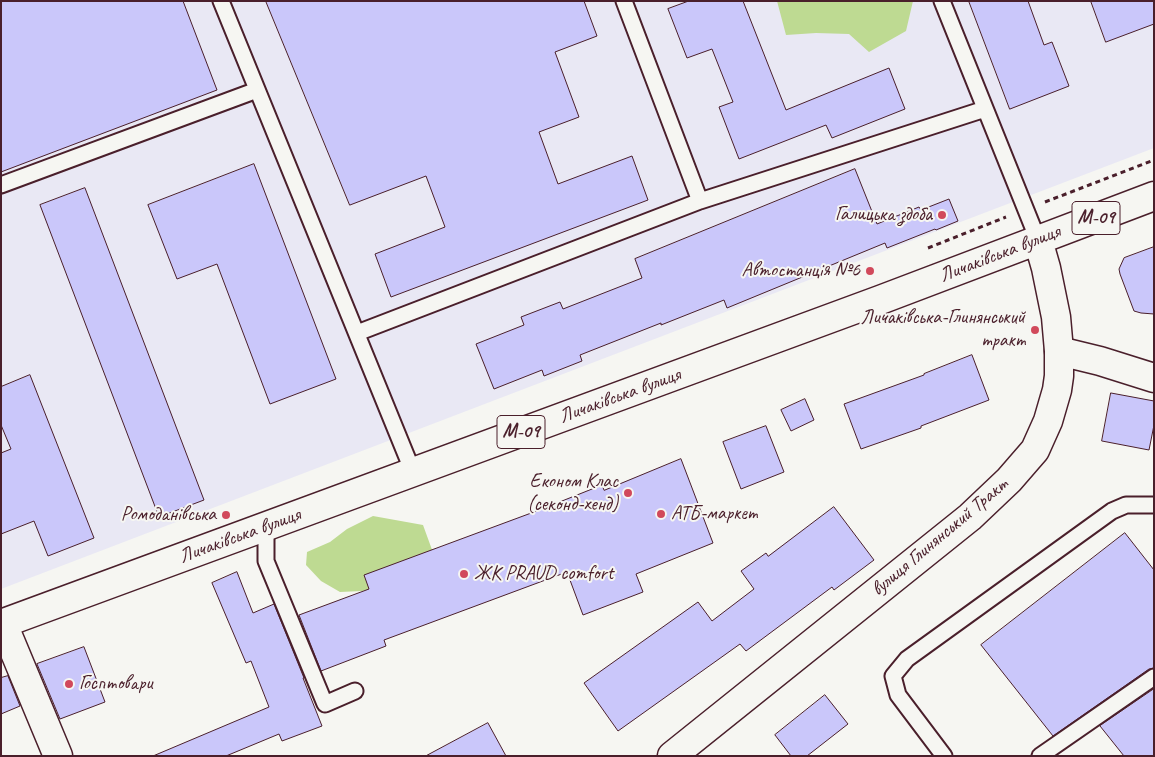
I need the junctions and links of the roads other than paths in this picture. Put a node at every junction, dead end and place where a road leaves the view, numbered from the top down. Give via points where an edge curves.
1 (221, 1) edge
2 (624, 1) edge
3 (942, 1) edge
4 (257, 90) junction
5 (985, 109) junction
6 (1, 185) edge
7 (1154, 196) edge
8 (700, 201) junction
9 (1038, 240) junction
10 (356, 333) junction
11 (1059, 351) junction
12 (1154, 378) edge
13 (413, 472) junction
14 (1154, 505) edge
15 (266, 527) junction
16 (2, 624) edge
17 (1154, 677) edge
18 (355, 692) dead end
19 (58, 756) edge
20 (672, 756) edge
21 (944, 756) edge
22 (1040, 756) edge

1 - 4 lane
2 - 8 lane
3 - 5 lane
4 - 6 lane
4 - 10 lane
5 - 8 lane
5 - 9 lane
7 - 9 main road, Личаківська вулиця / М-09
8 - 10 lane
9 - 11 main road, вулиця Глинянський Тракт via 1052,293
9 - 13 main road, Личаківська вулиця / М-09
10 - 13 lane
11 - 12 main road
11 - 20 main road, вулиця Глинянський Тракт via 1057,390 1048,421 1035,450 1010,480 970,517
13 - 15 main road, Личаківська вулиця / М-09
14 - 21 lane via 1126,505 1112,511 907,659 893,676 898,695
15 - 16 main road, Личаківська вулиця / М-09
15 - 18 lane via 266,561 325,704
16 - 19 main road
17 - 22 lane

